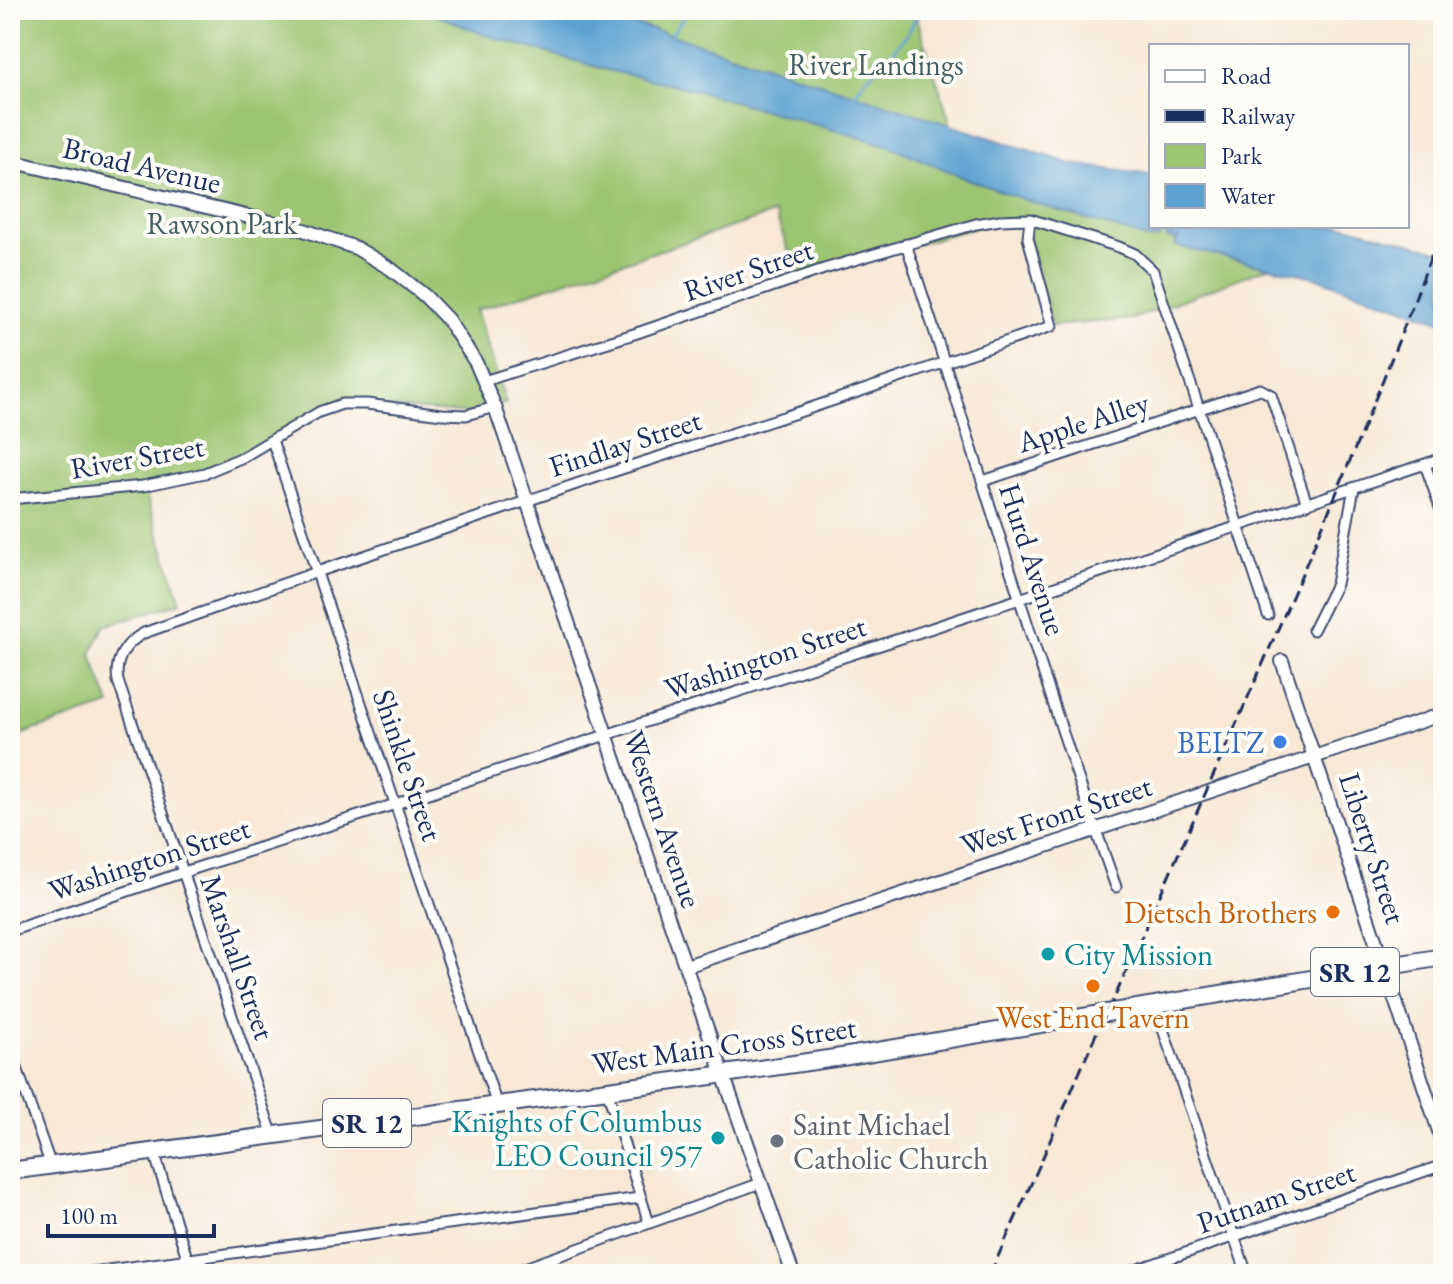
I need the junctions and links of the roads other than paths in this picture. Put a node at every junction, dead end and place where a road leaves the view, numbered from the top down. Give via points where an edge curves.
1 (10, 161) edge
2 (1030, 219) junction
3 (906, 244) junction
4 (945, 362) junction
5 (484, 381) junction
6 (495, 407) junction
7 (1199, 409) junction
8 (272, 440) junction
9 (1443, 458) edge
10 (1425, 464) junction
11 (983, 481) junction
12 (1354, 488) junction
13 (10, 499) edge
14 (528, 501) junction
15 (1307, 504) junction
16 (1443, 516) edge
17 (1239, 525) junction
18 (317, 572) junction
19 (1019, 599) junction
20 (1268, 615) dead end
21 (1313, 630) dead end
22 (120, 658) joint
23 (1282, 661) dead end
24 (1443, 714) edge
25 (607, 734) junction
26 (1315, 757) junction
27 (395, 804) junction
28 (1095, 829) junction
29 (184, 872) junction
30 (1116, 887) dead end
31 (10, 931) edge
32 (1443, 957) edge
33 (686, 966) junction
34 (1384, 967) junction
35 (1155, 1006) junction
36 (10, 1048) edge
37 (724, 1074) junction
38 (607, 1090) junction
39 (497, 1105) junction
40 (273, 1136) junction
41 (1443, 1143) edge
42 (154, 1152) junction
43 (1443, 1165) edge
44 (51, 1166) junction
45 (10, 1171) edge
46 (761, 1183) junction
47 (640, 1198) junction
48 (649, 1223) junction
49 (1234, 1236) junction
50 (188, 1260) junction
51 (78, 1274) edge
52 (192, 1274) edge
53 (508, 1274) edge
54 (793, 1274) edge
55 (1124, 1274) edge
56 (1247, 1274) edge

1 - 5 main road, Broad Avenue via 301,229 356,248 437,308
2 - 3 street, River Street via 993,221
2 - 4 street, Findlay Street via 1028,238 1052,326
2 - 7 street via 1135,254 1148,265
3 - 4 street, Hurd Avenue
3 - 5 street, River Street
4 - 11 street, Hurd Avenue
4 - 14 street, Findlay Street
5 - 6 main road, Western Avenue
6 - 8 street, River Street via 466,415 342,404
6 - 14 main road, Western Avenue
7 - 11 street, Apple Alley
7 - 15 street, Apple Alley via 1260,389 1271,395
7 - 17 street
8 - 13 street, River Street via 221,468 163,482
8 - 18 street, Shinkle Street
9 - 10 street, Washington Street
10 - 12 street, Washington Street
10 - 16 street
11 - 19 street, Hurd Avenue
12 - 15 street, Washington Street
12 - 21 street via 1336,584
14 - 18 street, Findlay Street
14 - 25 main road, Western Avenue
15 - 17 street, Washington Street
17 - 19 street, Washington Street
17 - 20 street
18 - 22 street, Findlay Street via 144,633
18 - 27 street, Shinkle Street
19 - 25 street, Washington Street
19 - 28 street, Hurd Avenue
22 - 29 street, Marshall Street via 118,681
23 - 26 main road, Liberty Street
24 - 26 main road, West Front Street
25 - 27 street, Washington Street
25 - 33 main road, Western Avenue
26 - 28 main road, West Front Street
26 - 34 main road, Liberty Street
27 - 29 street, Washington Street
27 - 39 street, Shinkle Street
28 - 30 street, Hurd Avenue
28 - 33 main road, West Front Street
29 - 31 street, Washington Street
29 - 40 street, Marshall Street
32 - 34 highway, West Main Cross Street / SR 12
33 - 37 main road, Western Avenue
34 - 35 highway, West Main Cross Street / SR 12
34 - 41 main road, Liberty Street
35 - 37 highway, West Main Cross Street / SR 12
35 - 49 street
36 - 44 street
37 - 38 highway, West Main Cross Street / SR 12
37 - 46 main road, Western Avenue
38 - 39 highway, West Main Cross Street / SR 12
38 - 47 street
39 - 40 highway, West Main Cross Street / SR 12
40 - 42 highway, West Main Cross Street / SR 12
42 - 44 highway, West Main Cross Street / SR 12
42 - 50 street
43 - 49 street, Putnam Street
44 - 45 highway, West Main Cross Street / SR 12
46 - 48 street
46 - 54 main road, Western Avenue
47 - 48 street
47 - 50 street
48 - 53 street
49 - 55 street, Putnam Street
49 - 56 street
50 - 51 street
50 - 52 street

